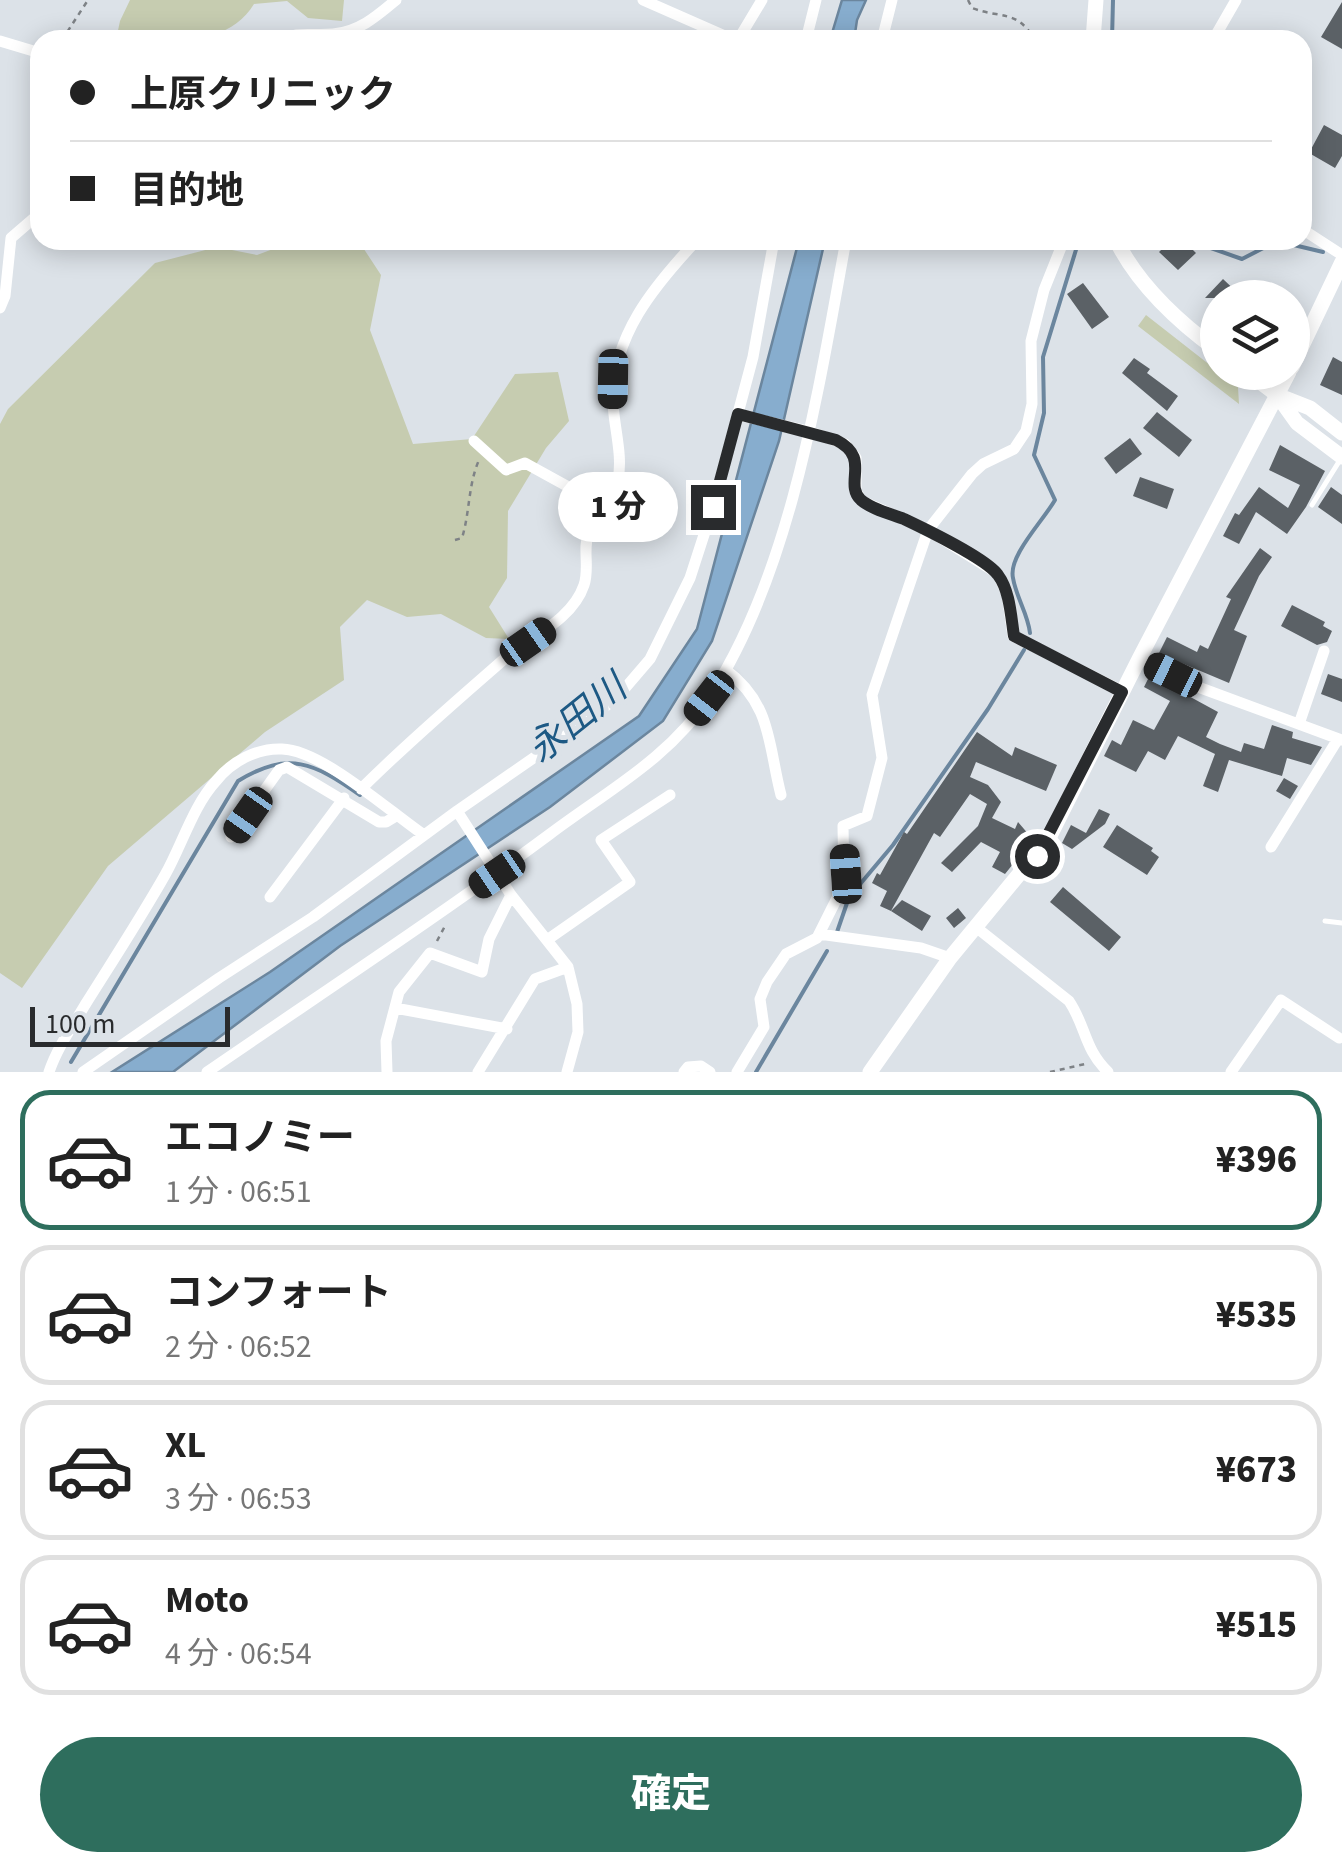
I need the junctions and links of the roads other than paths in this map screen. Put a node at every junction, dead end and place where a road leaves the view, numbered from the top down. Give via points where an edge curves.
1 (396, 0) edge
2 (642, 0) edge
3 (762, 0) edge
4 (816, 0) edge
5 (892, 0) edge
6 (1096, 0) edge
7 (1236, 0) edge
8 (352, 30) edge
9 (712, 30) edge
10 (742, 30) edge
11 (808, 30) edge
12 (884, 30) edge
13 (1094, 30) edge
14 (1219, 30) edge
15 (0, 41) edge
16 (30, 49) edge
17 (30, 222) edge
18 (1312, 236) edge
19 (688, 250) edge
20 (772, 250) edge
21 (844, 250) edge
22 (1060, 250) edge
23 (1122, 250) edge
24 (1342, 259) edge
25 (0, 308) edge
26 (1310, 329) edge
27 (1200, 336) edge
28 (1270, 390) edge
29 (1280, 390) edge
30 (1277, 395) junction
31 (738, 414) junction
32 (808, 432) junction
33 (1342, 432) edge
34 (474, 441) dead end
35 (1342, 457) edge
36 (1312, 505) dead end
37 (605, 507) junction
38 (928, 530) junction
39 (1324, 652) dead end
40 (1138, 658) junction
41 (726, 670) junction
42 (1122, 692) junction
43 (1300, 724) junction
44 (1340, 739) edge
45 (362, 789) junction
46 (670, 795) dead end
47 (781, 796) dead end
48 (344, 798) junction
49 (457, 811) junction
50 (396, 816) junction
51 (424, 835) junction
52 (232, 837) dead end
53 (1271, 848) dead end
54 (497, 874) junction
55 (512, 895) junction
56 (270, 897) dead end
57 (1325, 920) dead end
58 (1342, 923) edge
59 (977, 928) junction
60 (819, 934) junction
61 (547, 940) junction
62 (950, 958) junction
63 (568, 967) junction
64 (395, 1008) junction
65 (507, 1029) junction
66 (1339, 1038) dead end
67 (49, 1072) edge
68 (84, 1072) edge
69 (206, 1072) edge
70 (386, 1072) edge
71 (478, 1072) edge
72 (567, 1072) edge
73 (684, 1072) edge
74 (710, 1072) edge
75 (738, 1072) edge
76 (870, 1072) edge
77 (1108, 1072) edge
78 (1231, 1072) edge

1 - 8 street
2 - 9 street
3 - 10 street
4 - 11 street
5 - 12 street
6 - 13 main road
7 - 14 street
15 - 16 street
17 - 25 street via 11,238
18 - 24 street
19 - 37 street via 638,314 615,363 618,478
20 - 31 street
21 - 32 street
22 - 38 street via 1031,340 1026,431 1014,449 972,474
23 - 27 main road via 1165,307
24 - 26 main road
28 - 30 main road
29 - 30 main road
30 - 33 main road via 1310,408
30 - 35 main road via 1297,422
30 - 40 main road
31 - 32 street
31 - 49 street via 690,578 650,659 594,716
32 - 38 street via 852,451 862,502
32 - 41 street via 763,590
34 - 37 street via 506,470 525,463
35 - 36 lane
37 - 45 street via 589,532 577,598
38 - 42 street via 998,573 1014,636
38 - 60 street via 872,695 881,767 867,816 843,826 844,884
39 - 43 street
40 - 42 main road
40 - 43 street
41 - 47 street via 756,699
41 - 54 street via 664,751
42 - 59 main road via 1049,838
43 - 44 street
44 - 53 street
45 - 50 street
45 - 67 street via 284,748 244,758 215,781
46 - 61 street via 601,840 630,882
48 - 50 street via 379,822
48 - 52 street via 287,767
48 - 56 street
49 - 51 street
49 - 54 street
50 - 51 street
51 - 68 street
54 - 55 street
54 - 69 street
55 - 61 street
55 - 64 street via 482,972 430,953 399,992
57 - 58 lane
59 - 62 main road
59 - 77 street via 1070,1001 1086,1045
60 - 62 street
60 - 75 street via 786,954 773,972 760,1000 764,1027
61 - 63 street
62 - 76 main road
63 - 65 street via 535,979
63 - 72 street via 578,1032
64 - 65 street
64 - 70 street
65 - 71 street
66 - 78 street via 1281,1000
73 - 74 street via 700,1066

